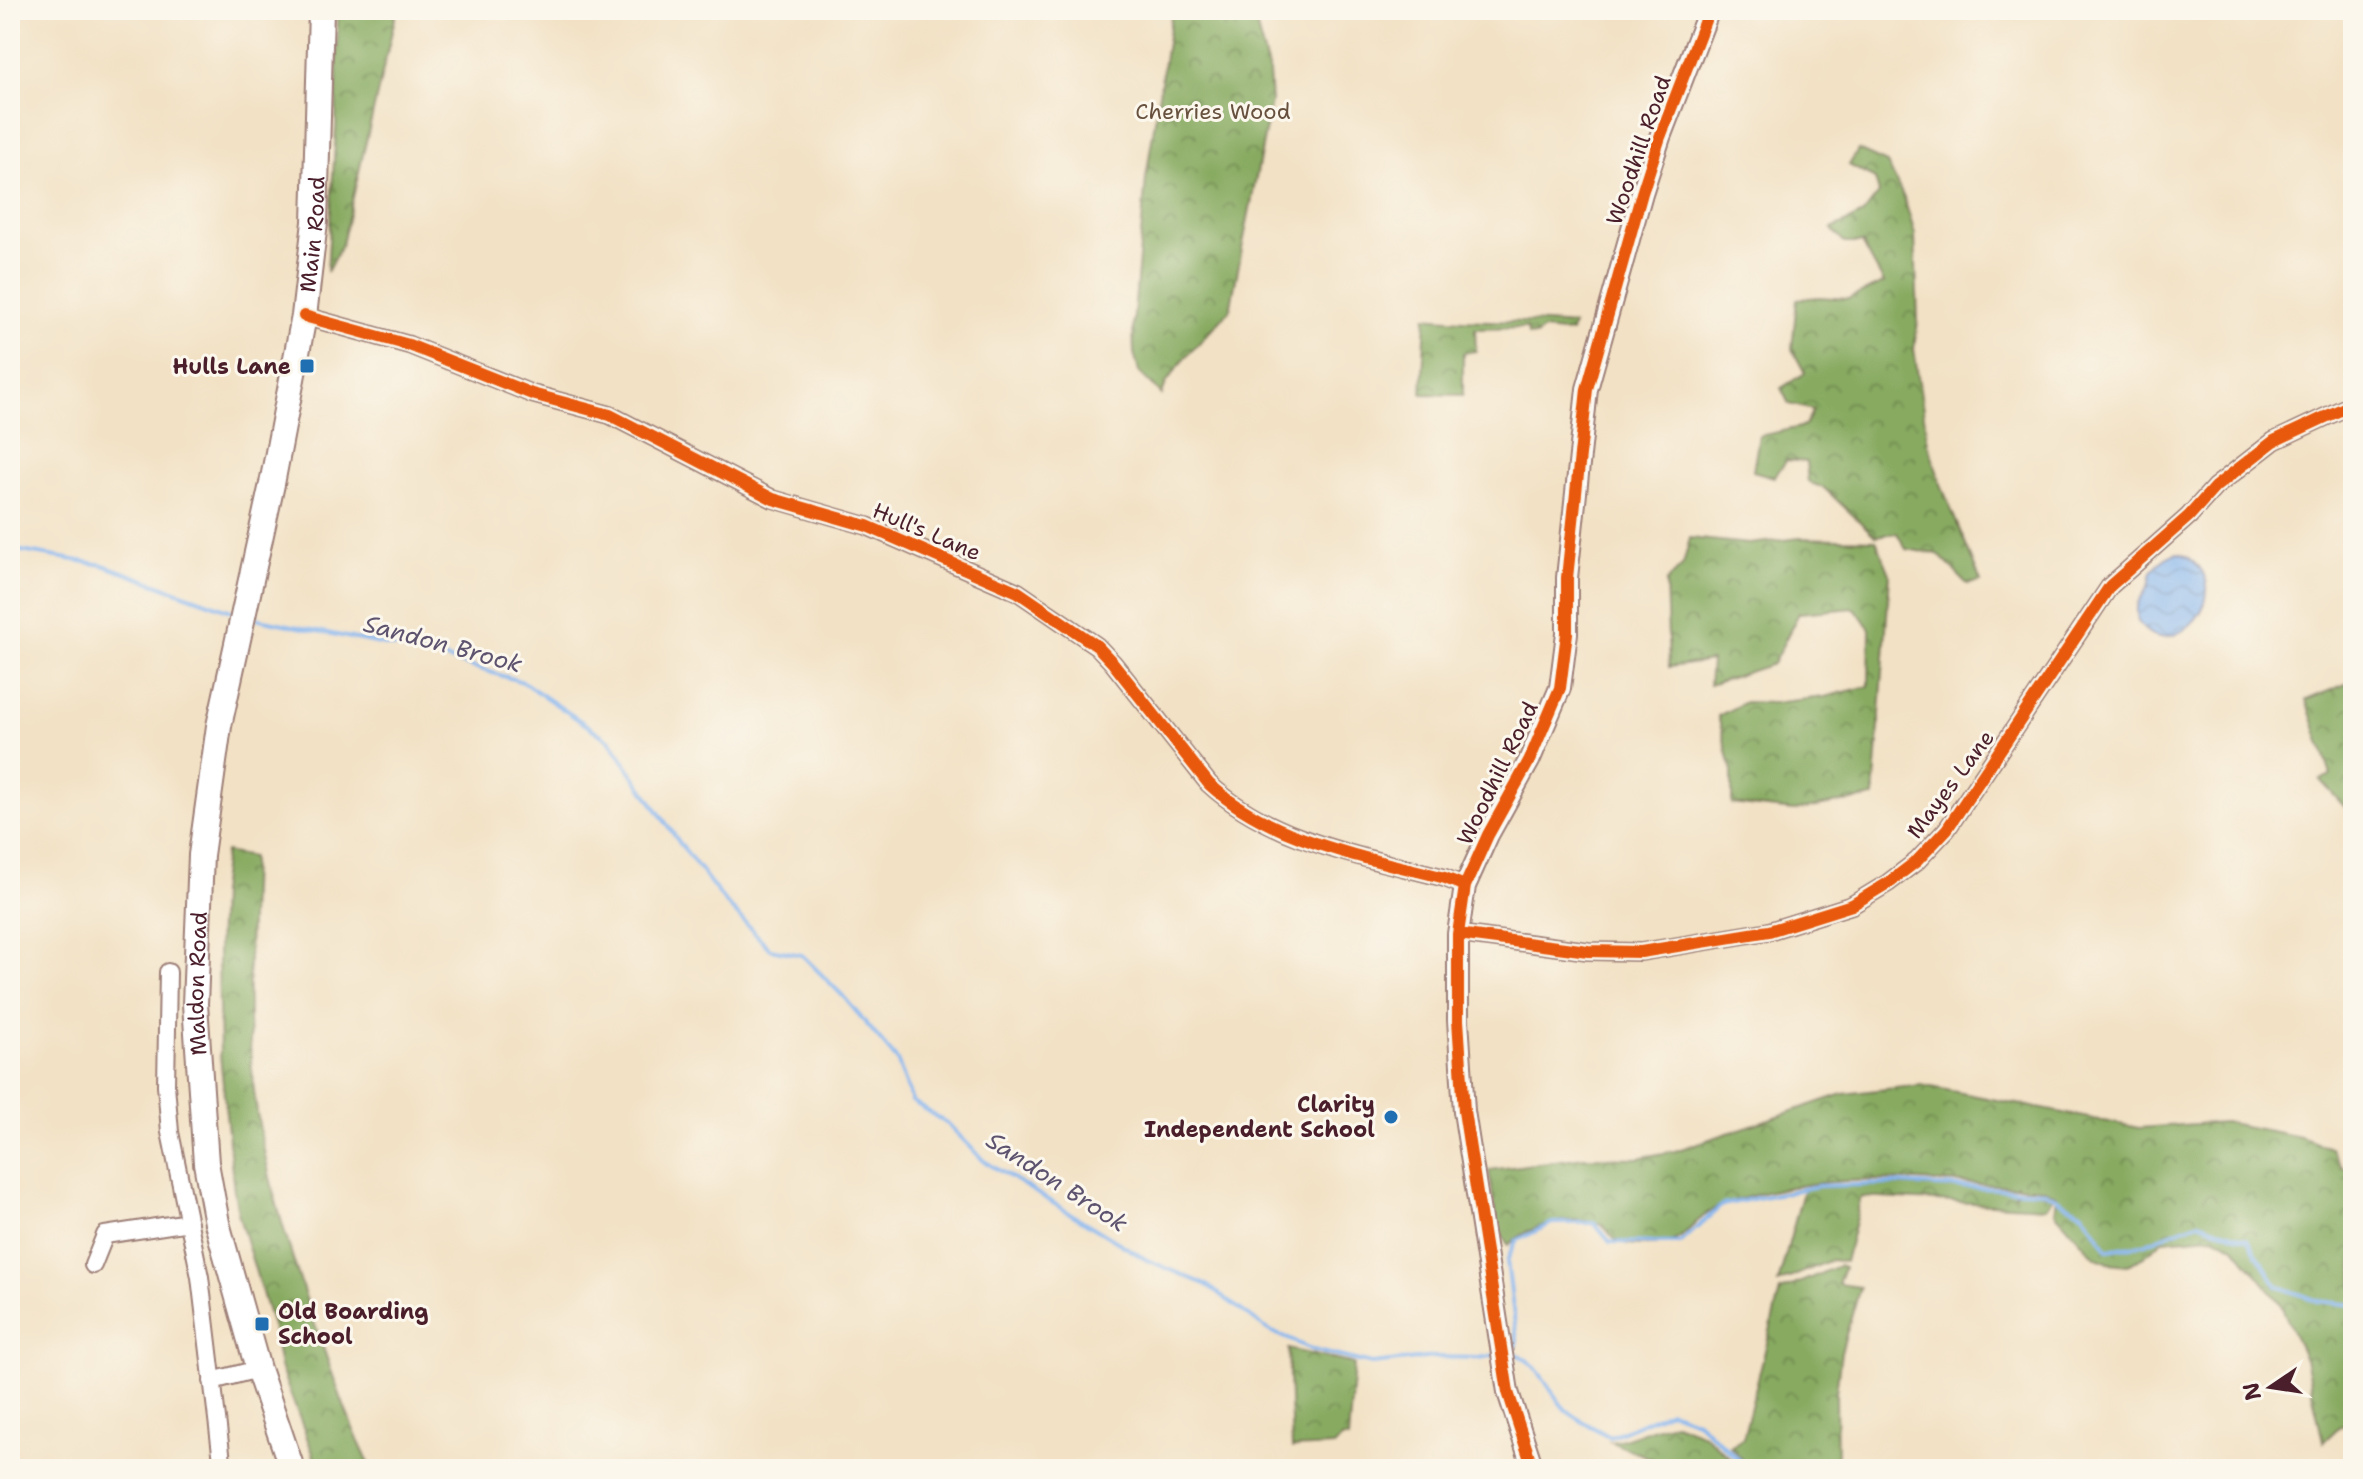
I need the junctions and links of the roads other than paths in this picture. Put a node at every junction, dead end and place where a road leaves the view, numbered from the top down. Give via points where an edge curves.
1 (321, 10) edge
2 (1709, 10) edge
3 (304, 316) junction
4 (2353, 404) edge
5 (247, 597) joint
6 (1465, 886) junction
7 (1458, 934) junction
8 (168, 972) dead end
9 (189, 1222) junction
10 (93, 1265) dead end
11 (258, 1369) junction
12 (212, 1381) junction
13 (223, 1469) edge
14 (292, 1469) edge
15 (1533, 1469) edge

1 - 3 main road, Main Road via 315,222
2 - 6 street, Woodhill Road via 1660,137 1587,389 1560,688
3 - 5 main road, Main Road
3 - 6 street, Hull's Lane via 409,345 532,394 610,415 773,499 867,526 1018,592 1097,646 1209,784 1247,813 1321,845
4 - 7 street, Mayes Lane via 2274,441 2215,487 2110,586 1947,829 1917,861 1852,905 1769,931 1641,952 1588,951
5 - 11 main road, Maldon Road via 219,726 201,855 195,1004 206,1163 217,1223
6 - 7 street, Woodhill Road
7 - 15 street, Woodhill Road via 1464,1111 1508,1392
8 - 9 street, Maldon Road via 166,1085
9 - 10 street via 105,1235
9 - 12 street, Maldon Road
11 - 12 street
11 - 14 main road, Maldon Road
12 - 13 street, Maldon Road

